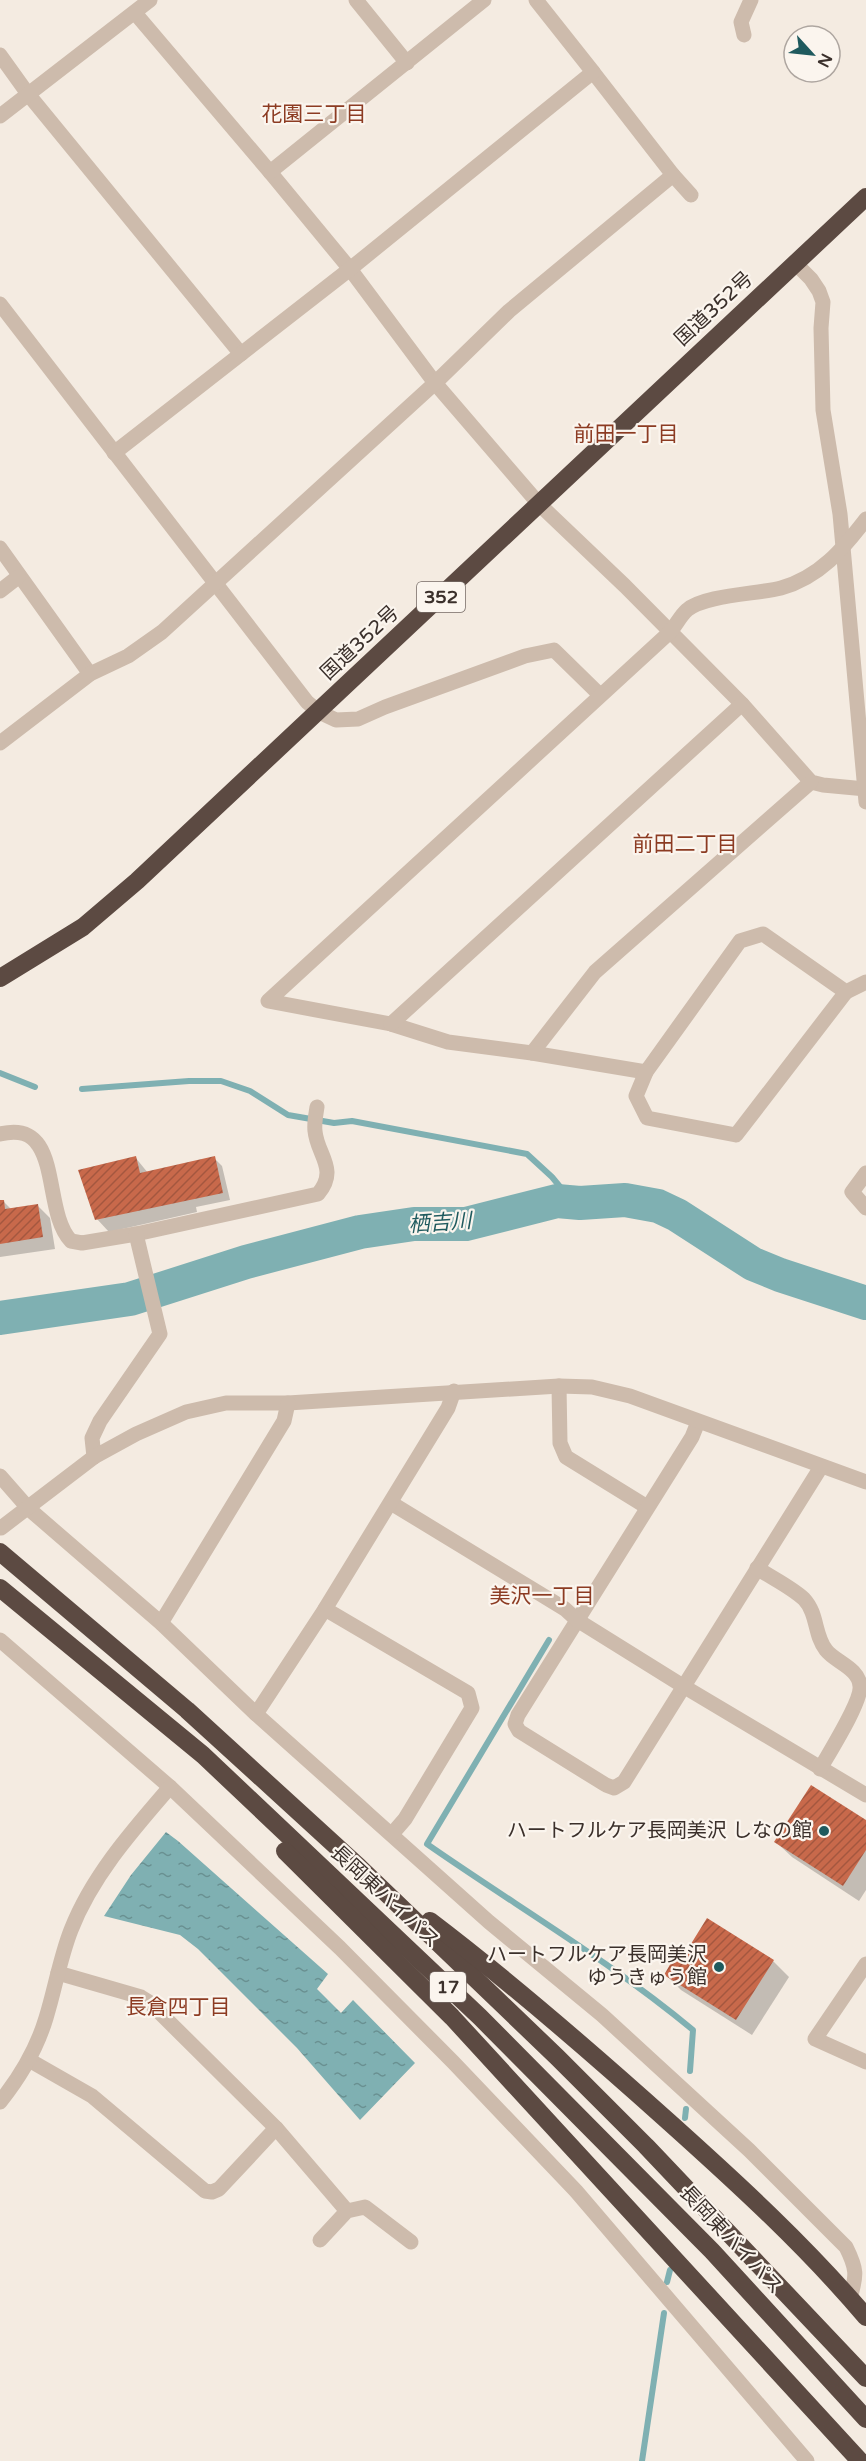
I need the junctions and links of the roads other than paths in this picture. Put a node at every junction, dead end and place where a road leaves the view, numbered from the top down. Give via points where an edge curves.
1 (150, 0) edge
2 (356, 0) edge
3 (484, 0) edge
4 (536, 0) edge
5 (751, 0) edge
6 (135, 13) junction
7 (744, 35) dead end
8 (0, 55) edge
9 (407, 63) junction
10 (593, 72) junction
11 (28, 94) junction
12 (0, 116) edge
13 (270, 171) junction
14 (673, 175) junction
15 (691, 195) dead end
16 (866, 197) edge
17 (795, 263) junction
18 (350, 269) junction
19 (0, 304) edge
20 (241, 354) junction
21 (435, 382) junction
22 (114, 453) junction
23 (539, 504) junction
24 (866, 519) edge
25 (0, 548) edge
26 (843, 549) junction
27 (18, 577) junction
28 (215, 583) junction
29 (0, 591) edge
30 (670, 632) junction
31 (90, 674) junction
32 (600, 695) junction
33 (742, 704) junction
34 (319, 712) junction
35 (0, 743) edge
36 (811, 782) junction
37 (866, 794) edge
38 (0, 978) edge
39 (866, 982) edge
40 (846, 992) junction
41 (391, 1023) junction
42 (532, 1053) junction
43 (646, 1072) junction
44 (317, 1107) dead end
45 (0, 1134) edge
46 (866, 1173) edge
47 (866, 1208) edge
48 (137, 1237) junction
49 (559, 1386) junction
50 (454, 1391) junction
51 (288, 1403) junction
52 (698, 1422) junction
53 (94, 1457) junction
54 (821, 1467) junction
55 (0, 1476) edge
56 (866, 1482) edge
57 (391, 1503) junction
58 (647, 1507) junction
59 (29, 1509) junction
60 (1, 1528) edge
61 (0, 1552) edge
62 (757, 1568) junction
63 (0, 1588) edge
64 (325, 1609) junction
65 (577, 1620) junction
66 (161, 1623) junction
67 (0, 1640) edge
68 (106, 1676) junction
69 (683, 1686) junction
70 (256, 1714) junction
71 (820, 1769) junction
72 (170, 1787) junction
73 (866, 1795) edge
74 (392, 1834) junction
75 (359, 1867) junction
76 (866, 1964) edge
77 (58, 1973) junction
78 (29, 2060) junction
79 (866, 2062) edge
80 (0, 2102) edge
81 (276, 2128) junction
82 (346, 2211) junction
83 (320, 2240) dead end
84 (411, 2242) dead end
85 (861, 2281) edge
86 (850, 2298) junction
87 (866, 2317) edge
88 (866, 2378) edge
89 (866, 2419) edge
90 (807, 2461) edge
91 (860, 2461) edge

1 - 6 street
2 - 9 street
3 - 9 street
4 - 10 street
5 - 7 street via 741,22
6 - 11 street
6 - 13 street
8 - 11 street
9 - 13 street
10 - 14 street
10 - 18 street
11 - 12 street
11 - 20 street
13 - 18 street
14 - 15 street
14 - 21 street via 509,311
16 - 17 highway, 国道352号 / 352
17 - 23 highway, 国道352号 / 352
17 - 26 street via 812,279 823,302 823,410
18 - 20 street
18 - 21 street
19 - 22 street
20 - 22 street
21 - 23 street
21 - 28 street
22 - 28 street
23 - 30 street
23 - 34 highway, 国道352号 / 352
24 - 26 street
25 - 27 street
26 - 30 street via 813,574 783,587 709,600 688,609
26 - 37 street
27 - 29 street
27 - 31 street
28 - 31 street via 162,632 128,656
28 - 34 street via 307,702
30 - 32 street
30 - 33 street
31 - 35 street
32 - 34 street via 554,650 525,656 358,719 336,720
32 - 41 street via 268,1001
33 - 36 street
33 - 41 street
34 - 38 highway, 国道352号 / 352 via 83,927
36 - 37 street
36 - 42 street via 595,972
39 - 40 street
40 - 43 street via 763,934 752,936 740,941
40 - 43 street via 736,1135 647,1118 636,1096
41 - 42 street via 448,1042
42 - 43 street
44 - 48 street via 315,1132 327,1173 326,1184 318,1194
45 - 48 street via 22,1131 36,1140 45,1155 59,1223 71,1241
46 - 47 street via 852,1192
48 - 53 street via 160,1334 96,1429 92,1438
49 - 50 street
49 - 52 street via 592,1387 630,1396
49 - 58 street via 560,1443 566,1457
50 - 51 street
50 - 57 street via 448,1408
51 - 53 street via 226,1403 186,1412
51 - 66 street via 284,1421
52 - 54 street
52 - 58 street
53 - 59 street
54 - 56 street
54 - 62 street
55 - 59 street
57 - 64 street
57 - 65 street
58 - 65 street
59 - 60 street
59 - 66 street
61 - 75 highway, 長岡東バイパス / 17 via 187,1710
62 - 69 street
62 - 71 street via 802,1598 813,1613 821,1643 856,1674 860,1685 855,1705
63 - 68 highway, 長岡東バイパス / 17
64 - 70 street
64 - 74 street via 468,1693 472,1708
65 - 69 street
65 - 69 street via 518,1715 515,1724 519,1731 614,1788 624,1782
66 - 70 street
67 - 72 street
68 - 89 highway, 長岡東バイパス / 17 via 203,1755 480,2017 712,2252
68 - 91 highway, 17 via 420,1984
69 - 71 street
70 - 74 street
71 - 73 street
72 - 77 street via 139,1822 85,1898
72 - 90 street via 340,1948 576,2191
74 - 85 street via 489,1922 602,2015 749,2150 846,2247
75 - 86 highway, 17 via 476,1956 577,2040 746,2194
75 - 88 highway, 長岡東バイパス / 17 via 646,2146
76 - 79 street via 815,2039
77 - 78 street
77 - 81 street via 149,2002
78 - 80 street
78 - 81 street via 92,2096 205,2191 219,2188
81 - 82 street
82 - 83 street
82 - 84 street via 365,2207
85 - 86 street
86 - 87 highway, 17

